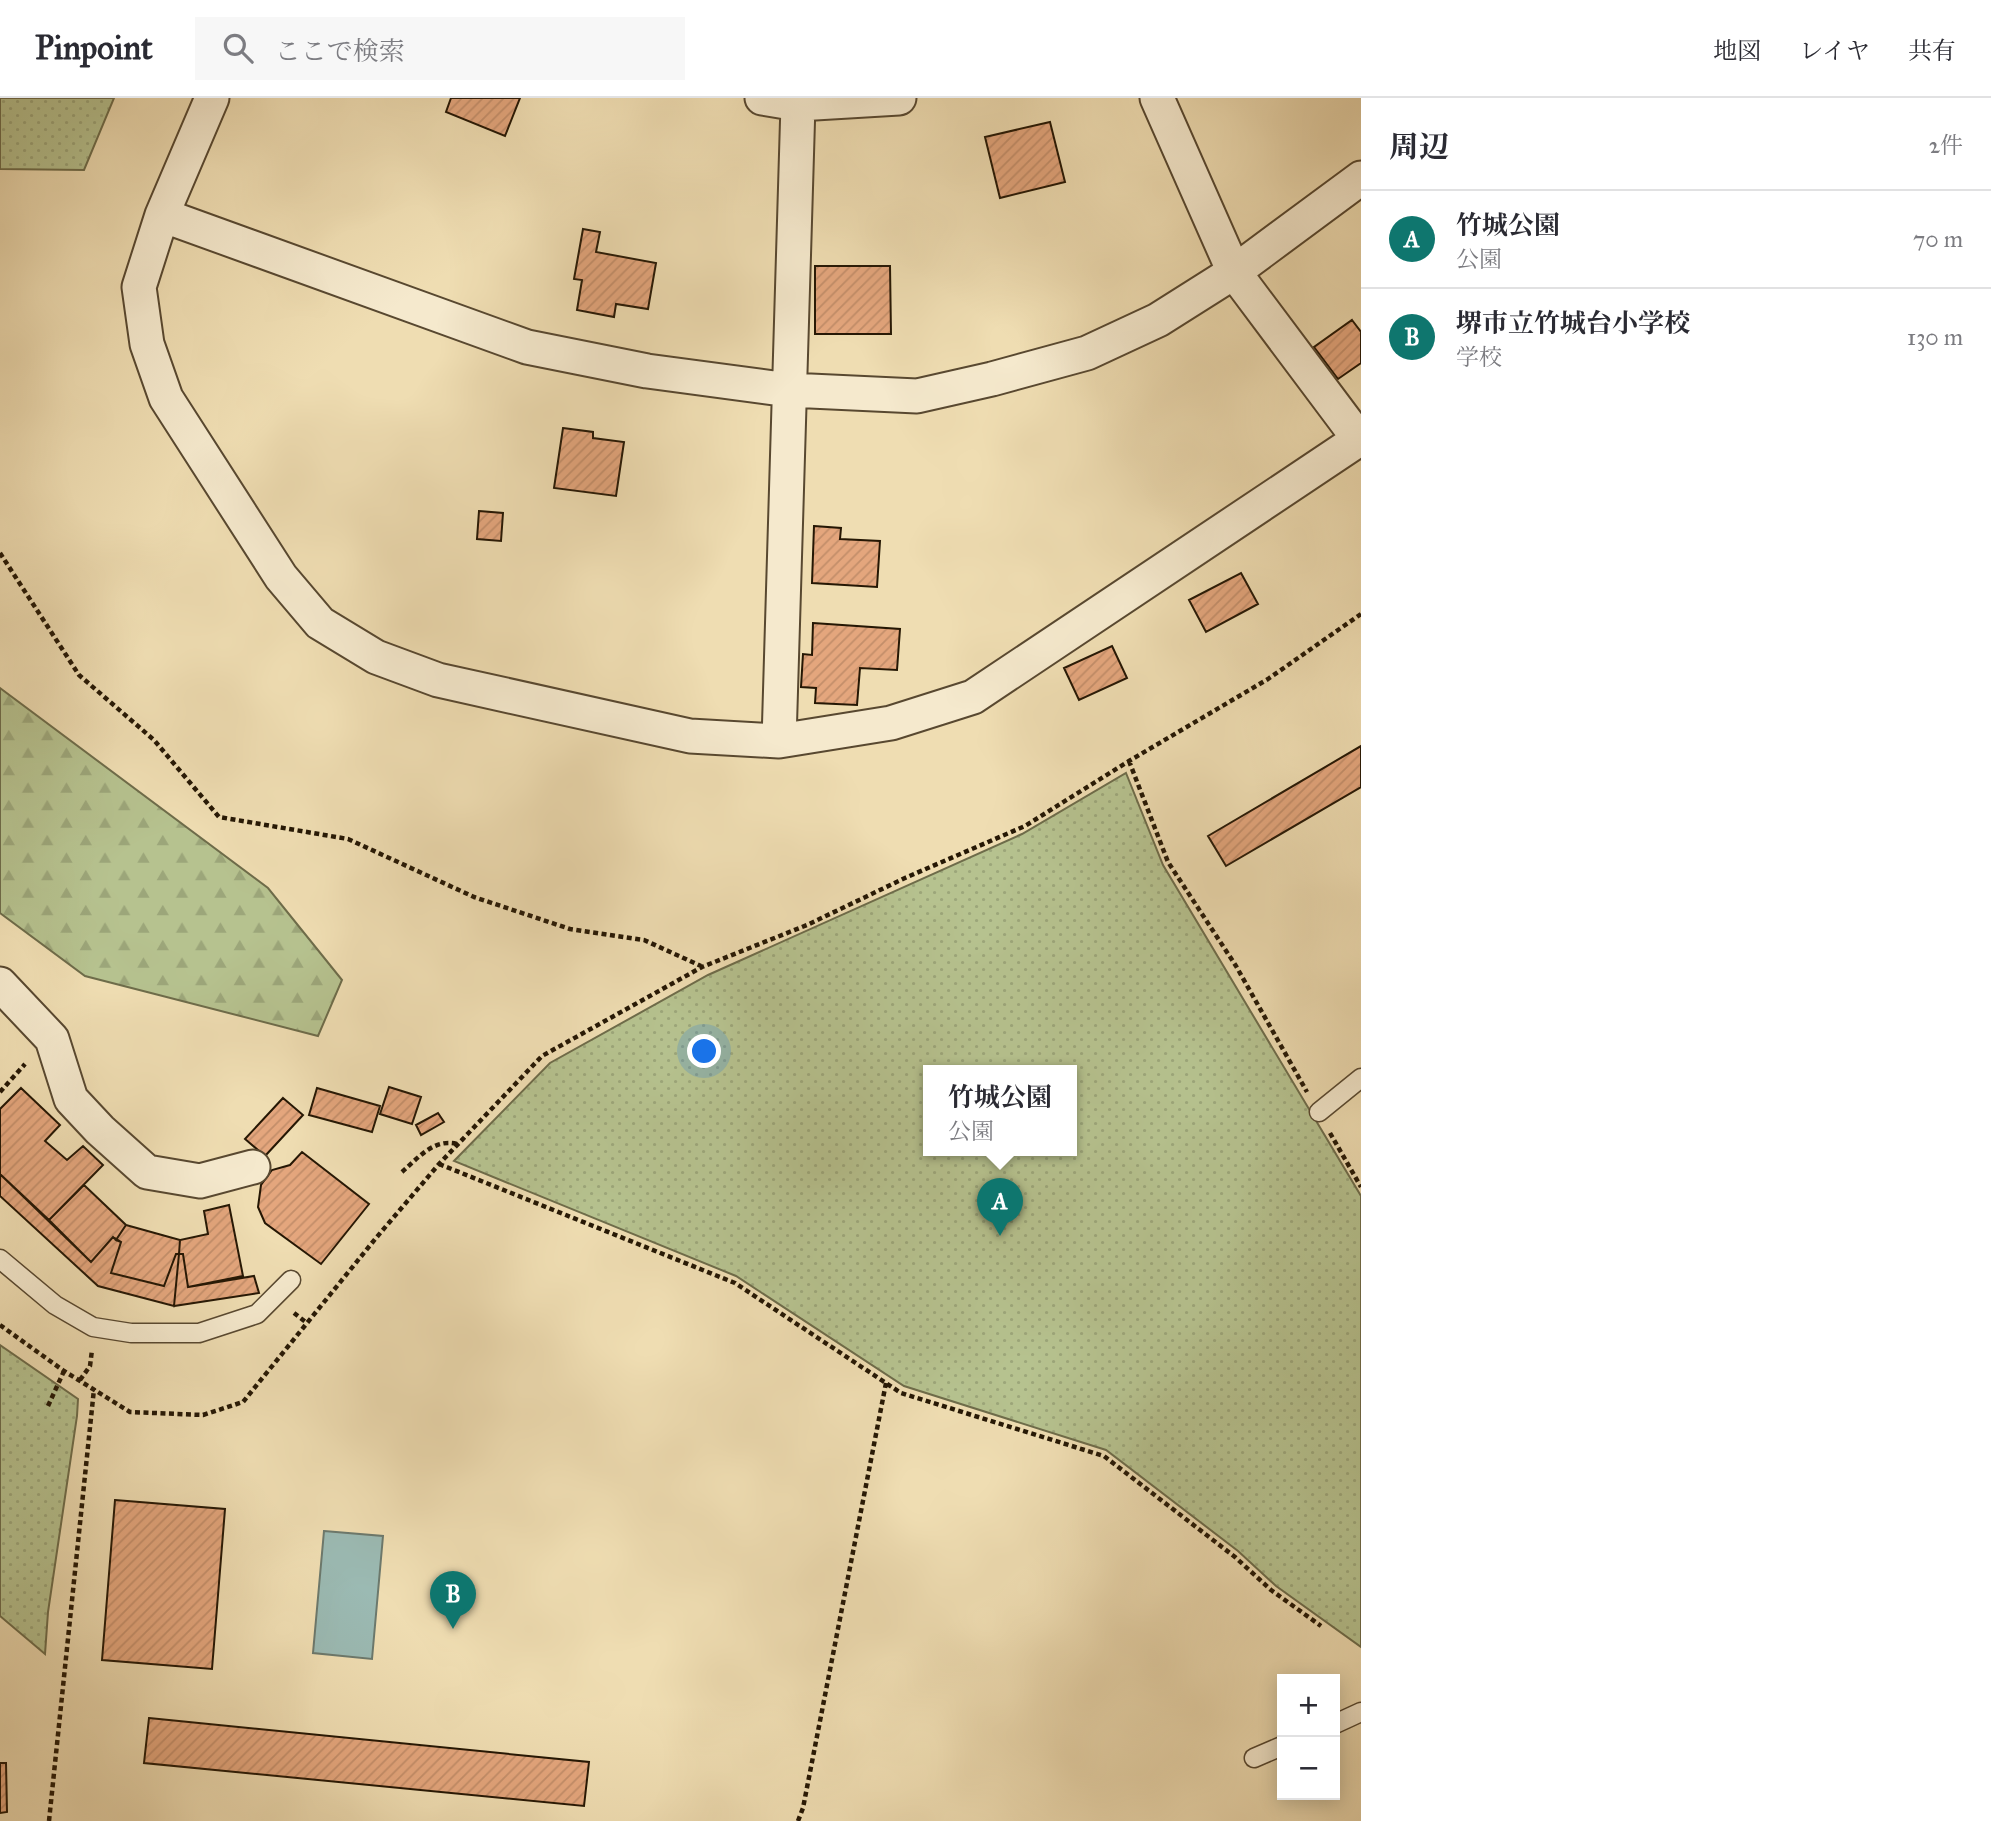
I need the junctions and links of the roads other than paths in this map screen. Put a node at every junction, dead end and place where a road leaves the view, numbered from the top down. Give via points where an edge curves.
1 (212, 98) edge
2 (762, 98) edge
3 (899, 98) edge
4 (1157, 98) edge
5 (798, 104) junction
6 (1361, 178) edge
7 (162, 215) junction
8 (1234, 272) junction
9 (789, 390) junction
10 (1360, 438) edge
11 (779, 741) junction
12 (0, 984) edge
13 (1361, 1078) edge
14 (1319, 1112) road end
15 (253, 1167) dead end
16 (0, 1259) edge
17 (291, 1280) dead end
18 (1361, 1712) edge
19 (1340, 1722) edge
20 (1277, 1748) edge
21 (1254, 1758) dead end

1 - 7 street
2 - 5 street
3 - 5 street
4 - 8 street
5 - 9 street
6 - 8 street
7 - 9 street via 527,347 647,371
7 - 11 street via 139,287 146,344 166,398 281,576 320,623 376,657 438,680 690,736
8 - 9 street via 1158,320 1087,353 992,379 917,396
8 - 10 street
9 - 11 street
10 - 11 street via 973,697 891,723
12 - 15 street via 52,1039 71,1099 148,1172 200,1181
13 - 14 lane
16 - 17 lane via 55,1305 93,1327 131,1333 200,1333 257,1314
18 - 19 lane
20 - 21 lane

